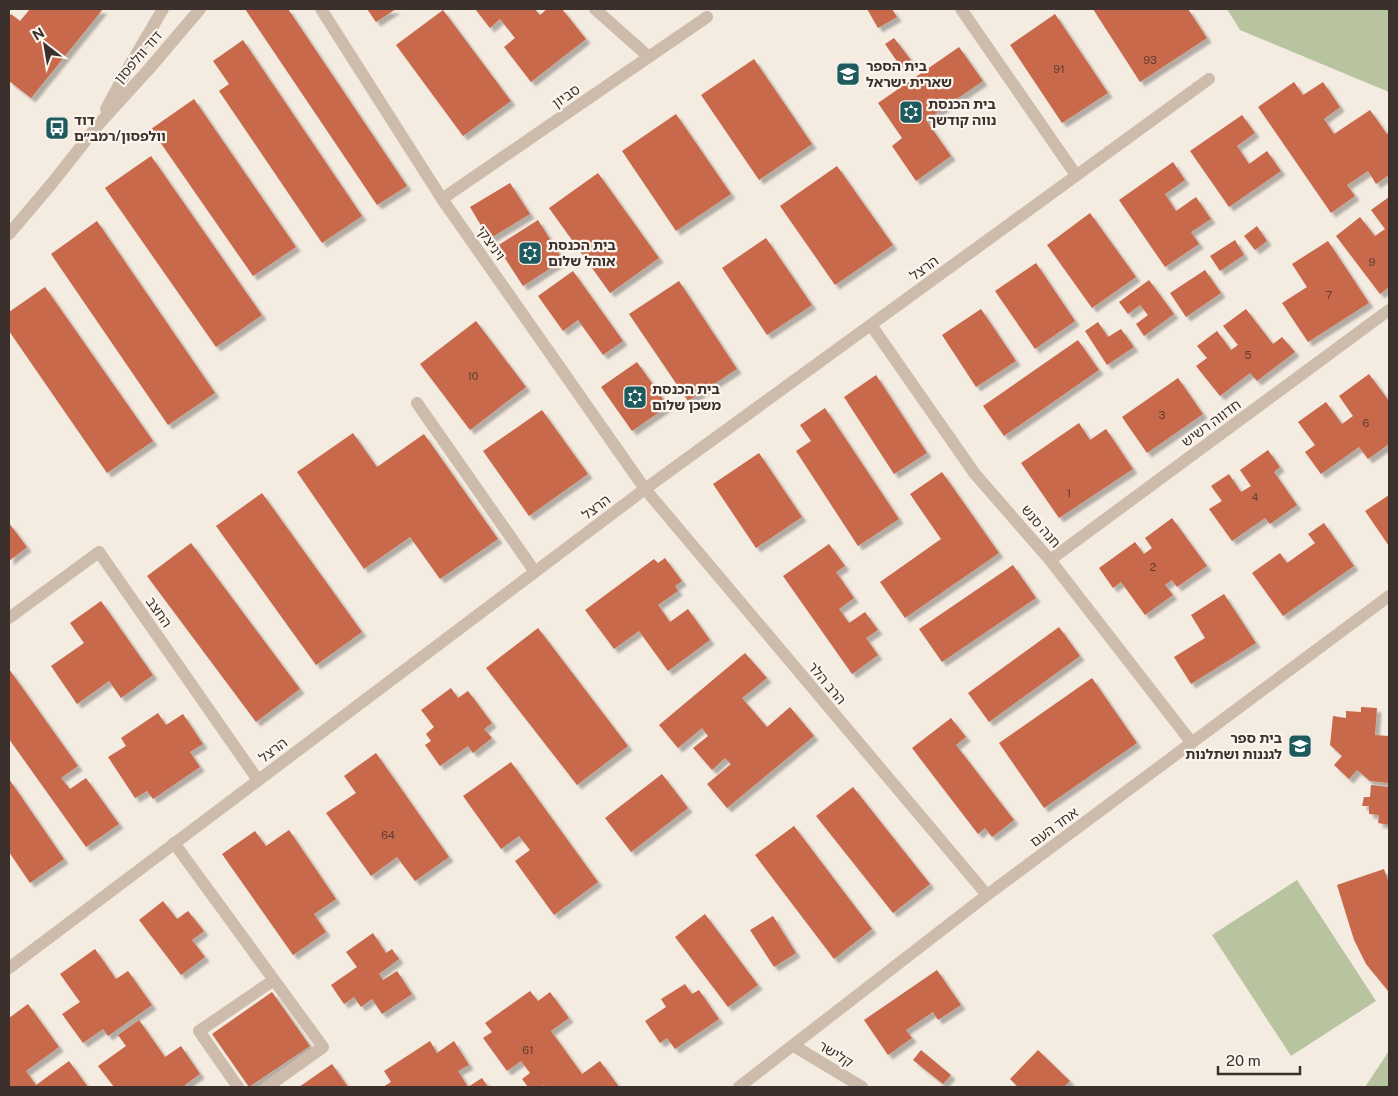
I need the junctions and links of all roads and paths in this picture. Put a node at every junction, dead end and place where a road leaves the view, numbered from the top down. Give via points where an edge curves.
1 (163, 9) edge
2 (200, 9) edge
3 (320, 9) edge
4 (596, 9) edge
5 (960, 9) edge
6 (707, 17) dead end
7 (649, 57) junction
8 (1209, 79) dead end
9 (98, 125) junction
10 (1076, 175) junction
11 (442, 199) junction
12 (9, 234) edge
13 (1389, 310) edge
14 (870, 325) junction
15 (417, 403) dead end
16 (645, 489) junction
17 (1050, 560) junction
18 (535, 572) junction
19 (1389, 596) edge
20 (9, 618) edge
21 (1192, 743) junction
22 (258, 780) junction
23 (174, 843) junction
24 (986, 895) junction
25 (9, 968) edge
26 (274, 980) junction
27 (794, 1046) junction
28 (238, 1087) edge
29 (267, 1087) edge
30 (739, 1087) edge
31 (862, 1087) edge

1 - 9 street, דוד וולפסון
2 - 9 street, דוד וולפסון
3 - 11 street, ויניצקי
4 - 7 street
5 - 10 street
6 - 7 street, סביון
7 - 11 street, סביון
8 - 10 street, הרצל
9 - 12 street, דוד וולפסון
10 - 14 street, הרצל
11 - 16 street, ויניצקי
13 - 17 street, חדווה רשיש
14 - 16 street, הרצל
14 - 17 street, חנה סנש via 975,474
15 - 18 street
16 - 18 street, הרצל
16 - 24 street, הרב הלר
17 - 21 street, חנה סנש
18 - 22 street, הרצל
19 - 21 street, אחד העם
20 - 22 street, החצב via 99,552
21 - 24 street, אחד העם
22 - 23 street, הרצל
23 - 25 street, הרצל
23 - 26 street
24 - 27 street, אחד העם
26 - 28 street via 199,1031
26 - 29 street via 323,1047
27 - 30 street, אחד העם
27 - 31 street, קלישר

